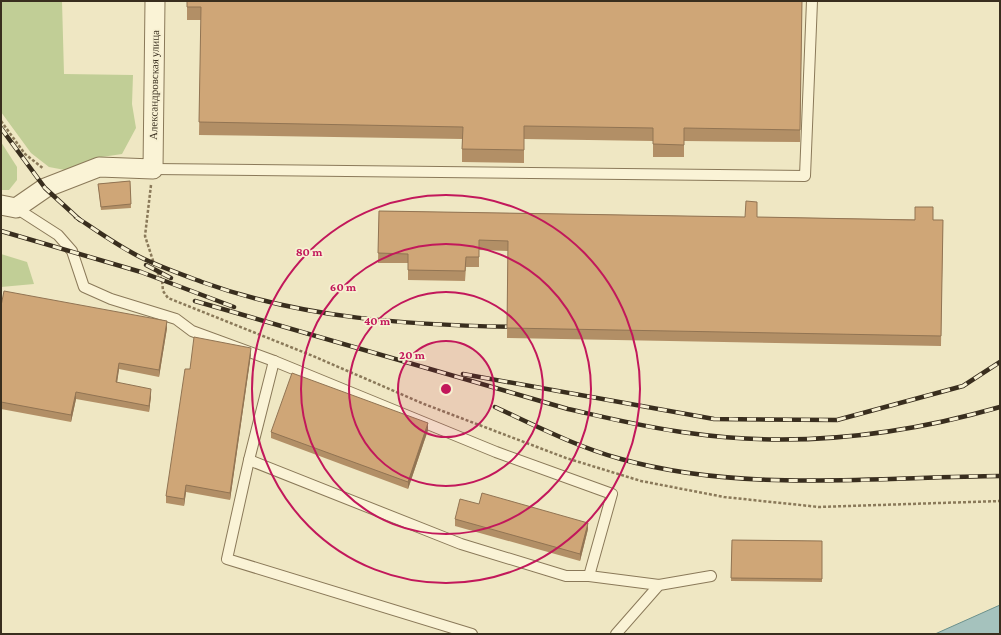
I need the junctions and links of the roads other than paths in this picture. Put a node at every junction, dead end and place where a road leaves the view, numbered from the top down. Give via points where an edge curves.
1 (155, 1) edge
2 (812, 1) edge
3 (153, 169) junction
4 (9, 207) edge
5 (274, 361) junction
6 (249, 460) junction
7 (589, 576) junction
8 (711, 576) dead end
9 (659, 585) junction
10 (472, 634) edge
11 (616, 634) edge

1 - 3 street, Александровская улица
2 - 3 lane via 805,176
3 - 4 street via 99,167 45,188
4 - 5 lane via 58,235 72,251 84,286 111,299 176,319 192,331
5 - 6 lane
5 - 7 lane via 496,452 612,494
6 - 7 lane via 461,544 566,576
6 - 10 lane via 227,559
7 - 9 lane
8 - 9 lane
9 - 11 lane

